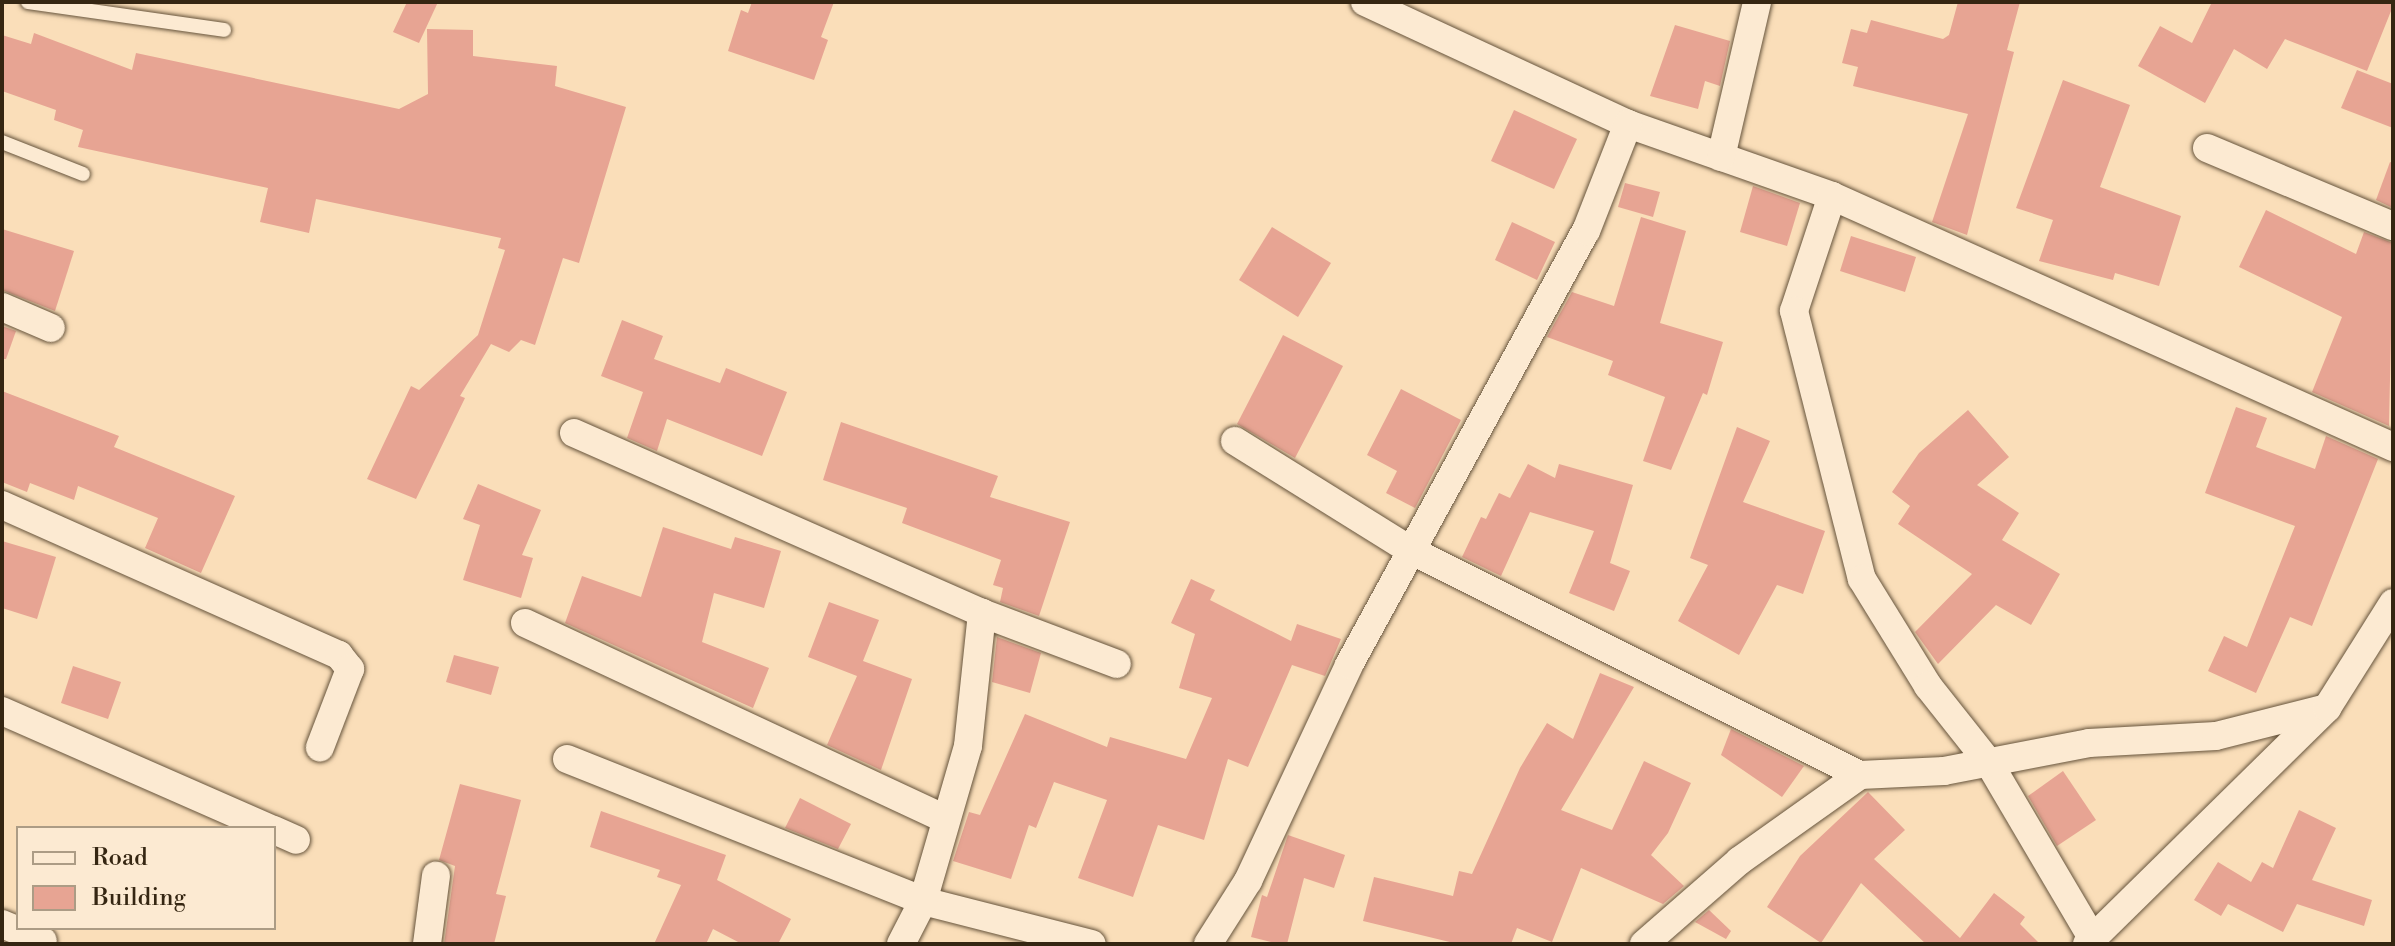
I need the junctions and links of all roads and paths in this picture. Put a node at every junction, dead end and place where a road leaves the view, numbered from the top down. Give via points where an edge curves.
1 (28, 2) edge
2 (1365, 2) edge
3 (1757, 2) edge
4 (224, 30) dead end
5 (1628, 124) junction
6 (2, 142) edge
7 (2207, 148) dead end
8 (1721, 157) junction
9 (83, 174) dead end
10 (1832, 196) junction
11 (2393, 226) edge
12 (2, 307) edge
13 (51, 328) dead end
14 (574, 433) dead end
15 (1235, 441) dead end
16 (2393, 447) edge
17 (2, 505) edge
18 (1412, 551) junction
19 (2393, 603) edge
20 (982, 613) junction
21 (525, 623) dead end
22 (1117, 664) dead end
23 (2327, 708) junction
24 (2, 711) edge
25 (320, 747) dead end
26 (567, 759) dead end
27 (1989, 763) junction
28 (1860, 775) junction
29 (944, 818) junction
30 (264, 826) edge
31 (436, 876) dead end
32 (923, 901) junction
33 (16, 930) edge
34 (43, 941) dead end
35 (2089, 941) edge
36 (427, 944) edge
37 (901, 944) edge
38 (1092, 944) edge
39 (1208, 944) edge
40 (1644, 944) edge

1 - 4 lane
2 - 5 street
3 - 8 street
5 - 8 street
5 - 18 street via 1586,231
6 - 9 lane
7 - 11 street
8 - 10 street
10 - 16 street
10 - 27 street via 1794,311 1862,579 1928,686
12 - 13 street
14 - 20 street
15 - 18 street
17 - 25 street via 339,655 350,669
18 - 28 street
18 - 39 street via 1303,756 1248,881
19 - 23 street
20 - 22 street
20 - 29 street via 968,746
21 - 29 street
23 - 27 street via 2216,736 2089,743
23 - 35 street
24 - 30 street
26 - 32 street
27 - 28 street
27 - 35 street
28 - 40 street via 1739,861
29 - 32 street
31 - 36 street
32 - 37 street
32 - 38 street
33 - 34 street

